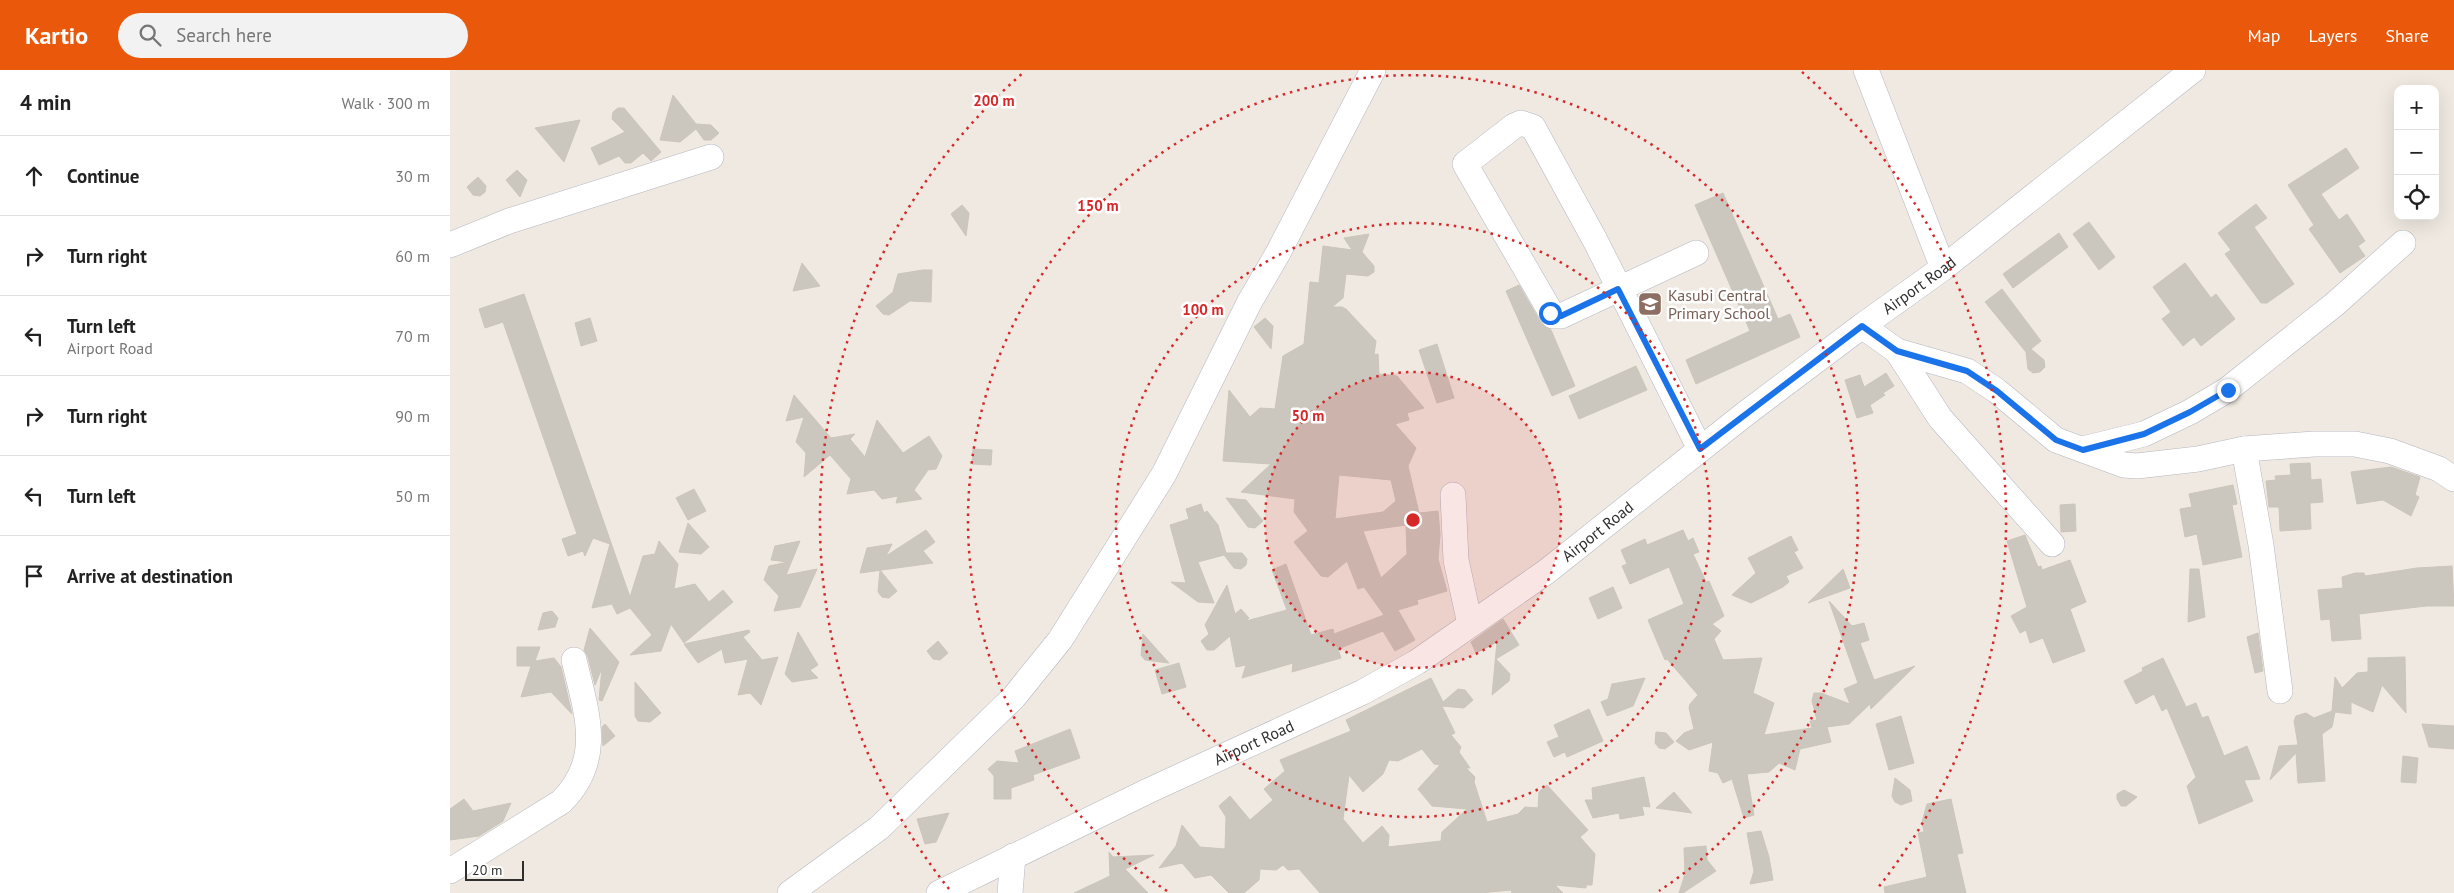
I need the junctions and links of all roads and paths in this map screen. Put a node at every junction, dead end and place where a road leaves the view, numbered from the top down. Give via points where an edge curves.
1 (1374, 70) edge
2 (1866, 70) edge
3 (2192, 70) edge
4 (711, 157) dead end
5 (2403, 243) dead end
6 (450, 245) edge
7 (1696, 253) dead end
8 (1943, 268) junction
9 (1618, 289) junction
10 (1862, 326) junction
11 (1897, 351) junction
12 (1700, 449) junction
13 (2244, 449) junction
14 (2083, 450) junction
15 (2454, 479) edge
16 (1453, 495) dead end
17 (2052, 544) dead end
18 (1470, 624) junction
19 (574, 660) dead end
20 (2280, 691) dead end
21 (1013, 856) junction
22 (450, 872) edge
23 (790, 893) edge
24 (939, 893) edge
25 (1010, 893) edge

1 - 23 street via 1249,303 1164,474 1060,640 1014,697 879,828
2 - 8 street
3 - 8 street, Airport Road
4 - 6 street via 509,221
5 - 14 street via 2336,304 2228,390 2144,434
7 - 9 street
8 - 10 street, Airport Road
9 - 9 street via 1561,316 1553,316 1465,164 1514,126 1521,123 1533,127
9 - 12 street
10 - 11 street
10 - 12 street, Airport Road
11 - 14 street via 1967,371 1997,391 2056,440
11 - 17 street via 1940,418
12 - 18 street, Airport Road via 1546,572
13 - 14 street via 2198,459 2137,466 2124,465
13 - 15 street via 2355,444 2390,451 2439,469
13 - 20 street via 2261,545
16 - 18 street via 1456,560
18 - 21 street, Airport Road via 1417,662 1363,692
19 - 22 street via 590,735 581,777 575,789 562,802
21 - 24 street, Airport Road
21 - 25 street

